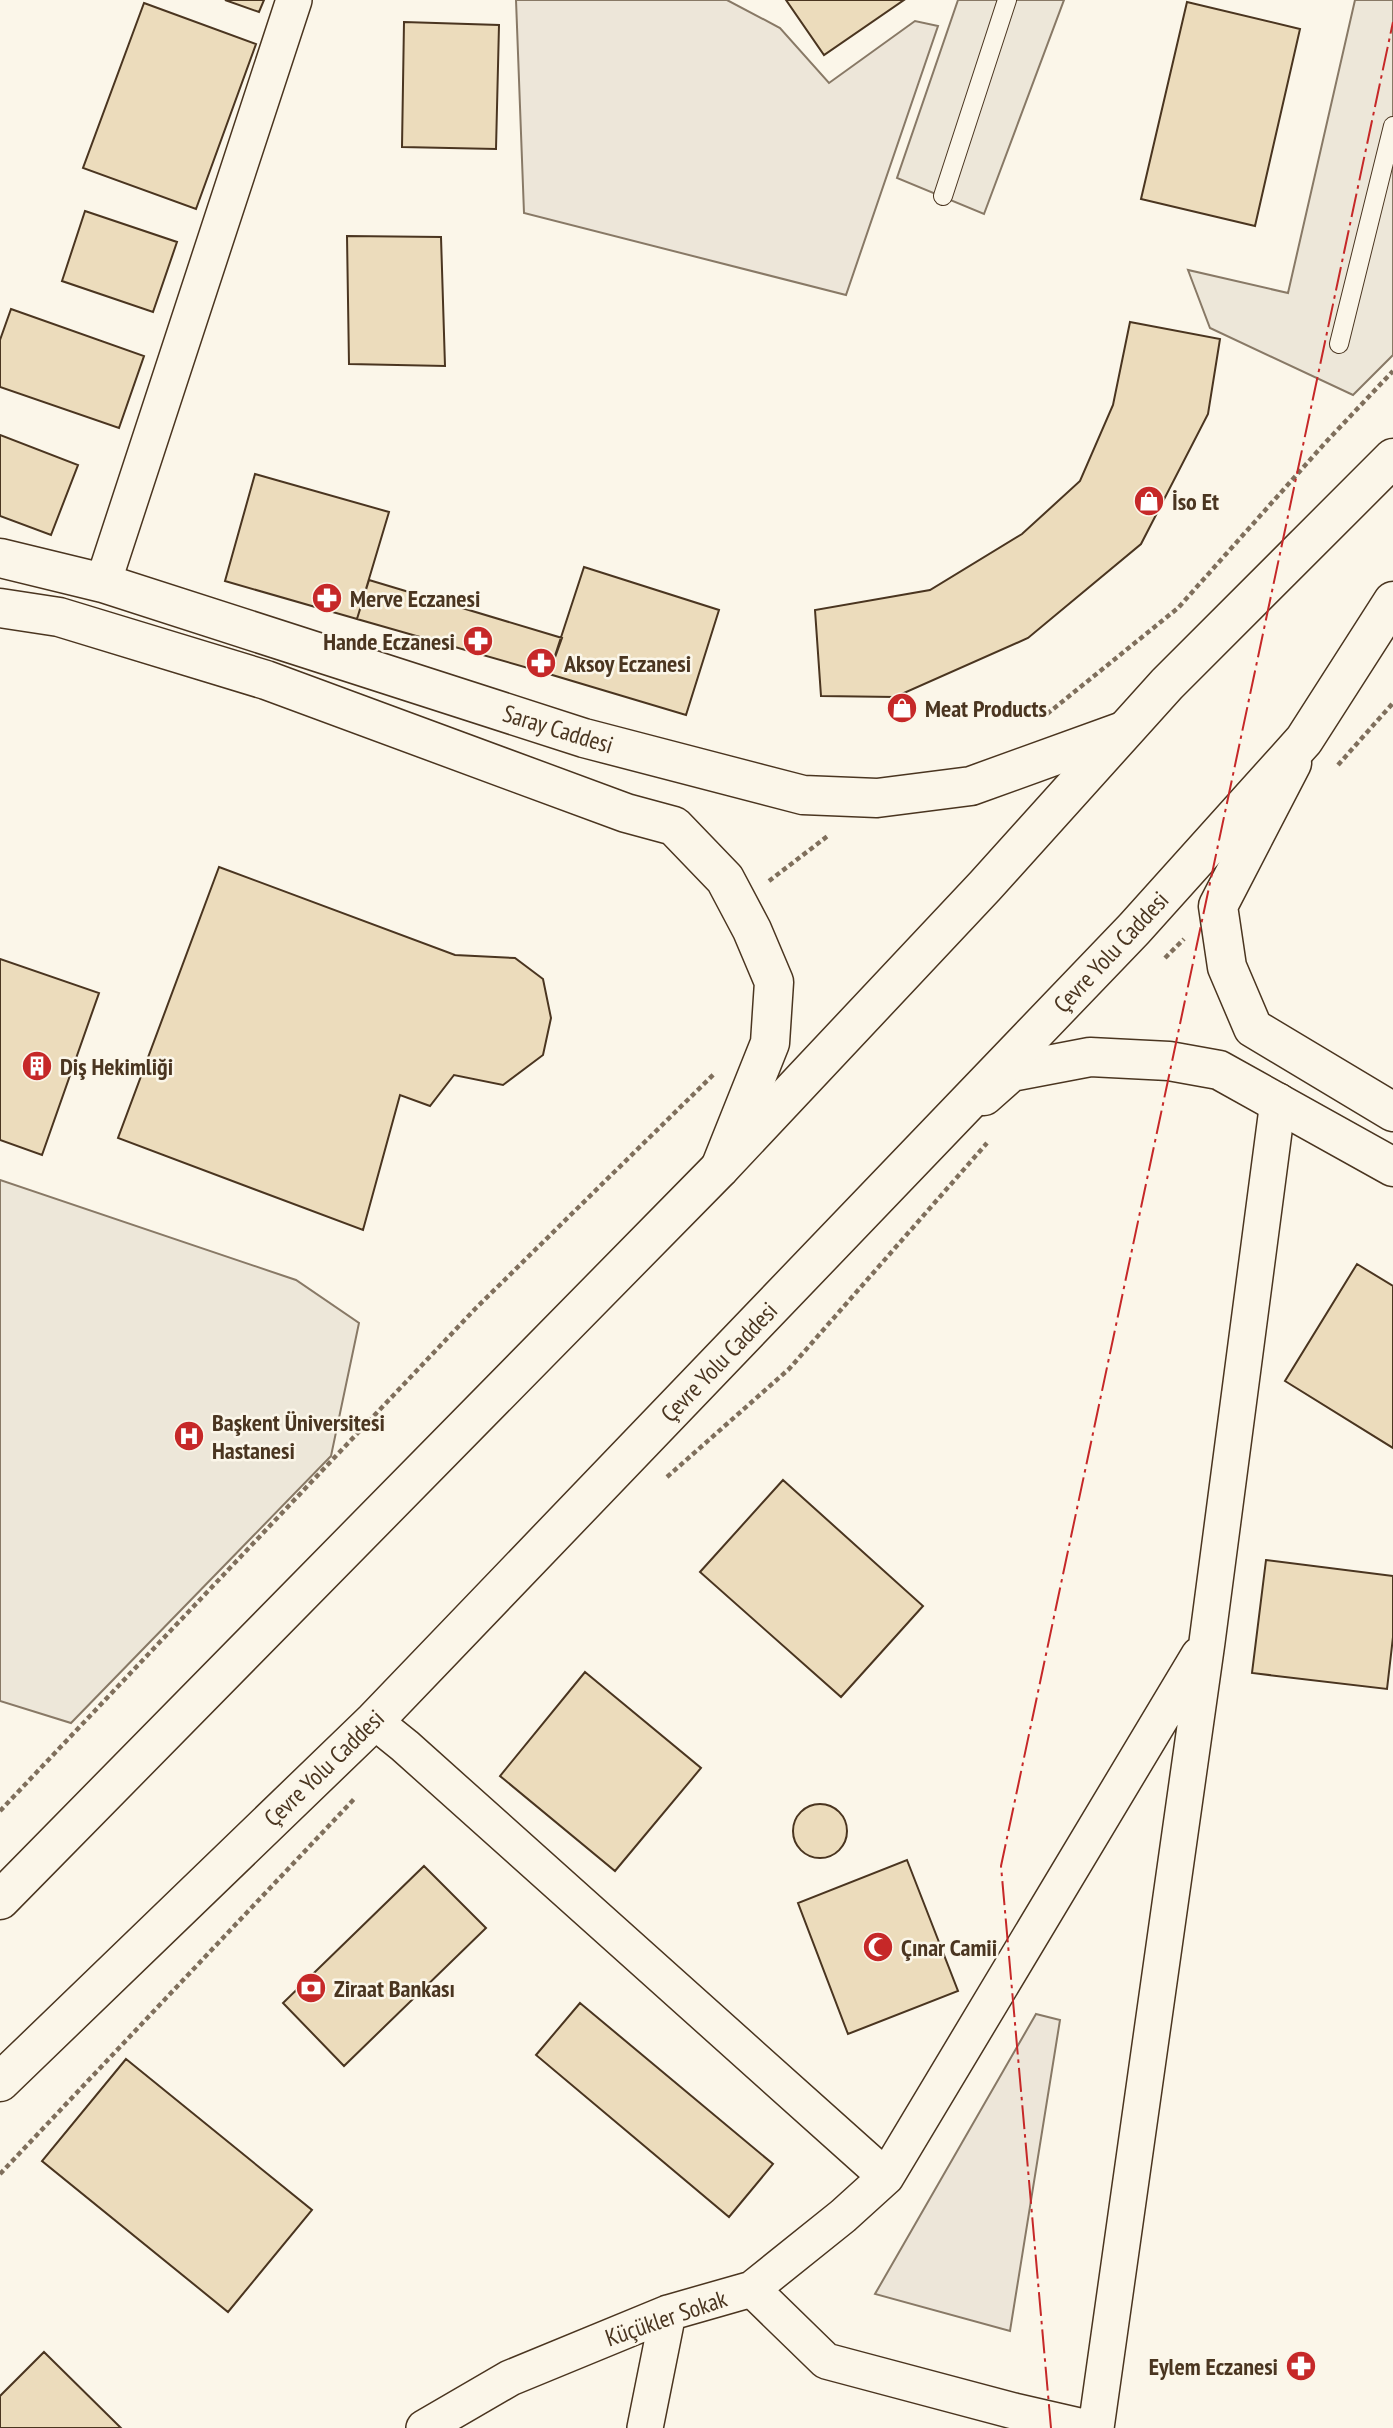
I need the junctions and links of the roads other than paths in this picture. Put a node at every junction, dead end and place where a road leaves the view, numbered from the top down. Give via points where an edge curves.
1 (294, 0) edge
2 (1007, 0) edge
3 (1393, 125) edge
4 (943, 196) dead end
5 (1339, 344) dead end
6 (1393, 458) edge
7 (0, 558) edge
8 (103, 583) junction
9 (1393, 601) edge
10 (0, 608) edge
11 (1123, 731) junction
12 (1304, 740) junction
13 (1278, 1101) junction
14 (1393, 1112) edge
15 (926, 1146) junction
16 (1393, 1167) edge
17 (720, 1168) junction
18 (1207, 1642) junction
19 (374, 1721) junction
20 (0, 1900) edge
21 (0, 2082) edge
22 (886, 2177) junction
23 (752, 2289) junction
24 (668, 2312) junction
25 (1014, 2420) edge
26 (424, 2428) edge
27 (645, 2428) edge
28 (1088, 2428) edge
29 (1096, 2428) edge

1 - 8 street
2 - 4 lane
3 - 5 lane
6 - 11 main road
7 - 8 main road, Saray Caddesi
8 - 11 main road, Saray Caddesi via 584,738 803,795 877,799 971,786
9 - 12 main road, Çevre Yolu Caddesi
10 - 17 main road via 60,617 266,680 626,813 674,826 725,878 774,982 770,1043
11 - 17 main road via 985,886
12 - 14 main road via 1218,906 1227,967 1253,1028
12 - 15 main road, Çevre Yolu Caddesi via 1134,929
13 - 15 main road via 1219,1070 1169,1061 1090,1058 1011,1072
13 - 16 main road
13 - 18 street
15 - 19 main road, Çevre Yolu Caddesi
17 - 20 main road
18 - 22 street, Küçükler Sokak
18 - 29 street
19 - 21 main road, Çevre Yolu Caddesi
19 - 22 street
22 - 23 street, Küçükler Sokak
23 - 24 street, Küçükler Sokak
23 - 25 street via 825,2361
24 - 26 street, Küçükler Sokak via 510,2378
24 - 27 street
25 - 28 street

